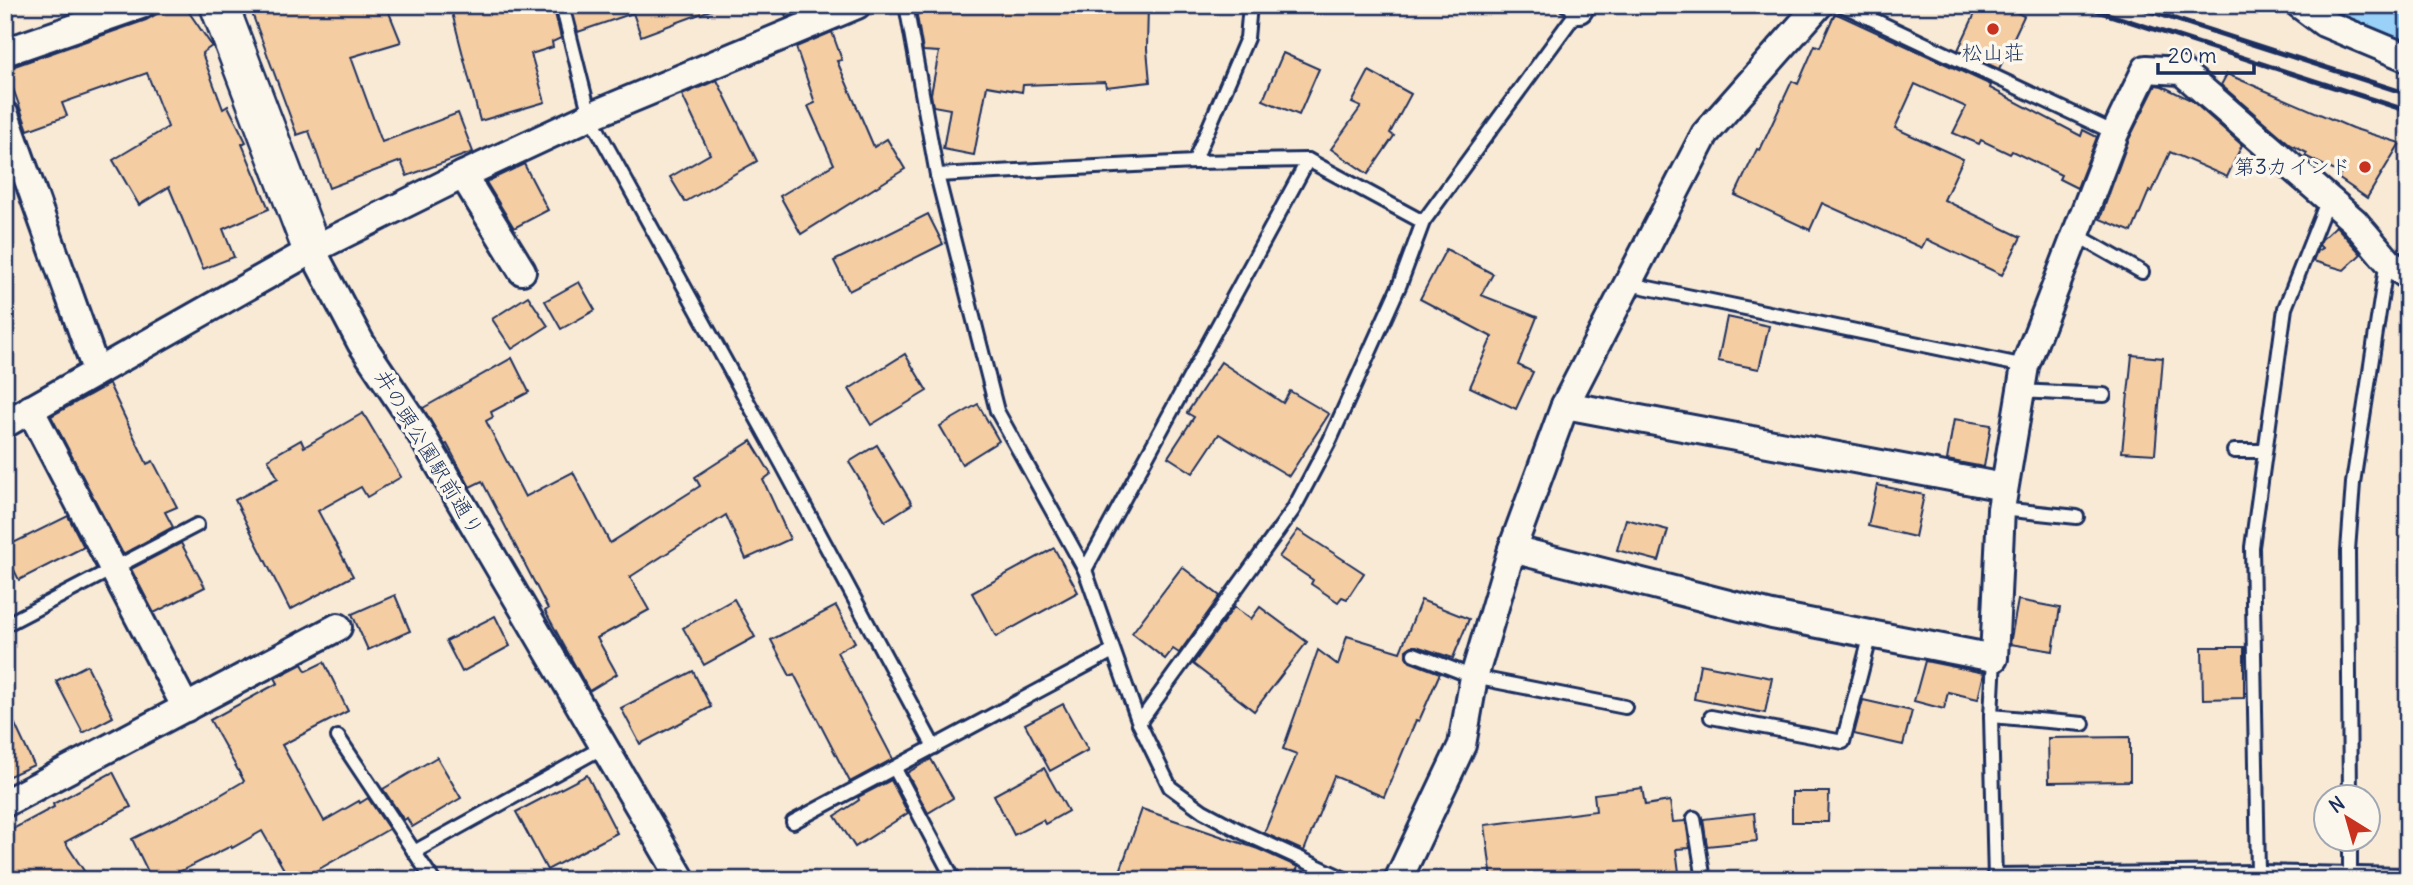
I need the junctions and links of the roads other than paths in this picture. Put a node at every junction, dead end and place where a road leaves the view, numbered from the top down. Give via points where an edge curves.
1 (141, 5) edge
2 (219, 5) edge
3 (562, 5) edge
4 (857, 5) edge
5 (906, 5) edge
6 (1250, 5) edge
7 (1819, 5) edge
8 (1842, 5) edge
9 (2300, 5) edge
10 (1575, 7) edge
11 (5, 52) edge
12 (2408, 58) edge
13 (5, 115) edge
14 (590, 116) junction
15 (2115, 133) junction
16 (1308, 160) junction
17 (1194, 162) junction
18 (463, 175) junction
19 (937, 175) junction
20 (2328, 199) junction
21 (1423, 222) junction
22 (2076, 234) junction
23 (313, 250) junction
24 (2387, 260) junction
25 (522, 271) dead end
26 (2142, 272) dead end
27 (2408, 276) edge
28 (1629, 284) junction
29 (96, 370) junction
30 (2023, 379) junction
31 (2104, 396) dead end
32 (1565, 405) junction
33 (30, 409) junction
34 (5, 424) edge
35 (2234, 451) dead end
36 (2265, 451) junction
37 (2003, 498) junction
38 (2077, 517) dead end
39 (197, 525) dead end
40 (1512, 549) junction
41 (113, 569) junction
42 (1085, 570) junction
43 (5, 625) edge
44 (338, 627) dead end
45 (1871, 634) junction
46 (1114, 651) junction
47 (1414, 654) dead end
48 (1994, 658) junction
49 (1474, 677) junction
50 (187, 708) junction
51 (1625, 708) dead end
52 (1992, 716) junction
53 (1711, 717) dead end
54 (1139, 723) junction
55 (2083, 724) dead end
56 (338, 737) dead end
57 (605, 746) junction
58 (934, 747) junction
59 (895, 769) junction
60 (2350, 784) edge
61 (5, 803) edge
62 (1694, 818) dead end
63 (793, 822) dead end
64 (414, 852) junction
65 (2350, 854) edge
66 (2258, 872) junction
67 (2350, 874) junction
68 (2408, 875) edge
69 (2278, 876) edge
70 (1994, 877) edge
71 (433, 880) edge
72 (682, 880) edge
73 (954, 880) edge
74 (1348, 880) edge
75 (1398, 880) edge
76 (1704, 880) edge

1 - 11 street
2 - 23 street, 井の頭公園駅前通り
3 - 14 lane
4 - 14 street
5 - 19 lane
6 - 17 lane via 1247,38
7 - 28 street via 1705,134
8 - 15 lane
9 - 12 street via 2324,23
10 - 21 lane
13 - 29 street
14 - 18 street
14 - 58 lane
15 - 20 street via 2146,69 2181,71
15 - 22 street
16 - 17 lane
16 - 21 lane
16 - 42 lane
17 - 19 lane
18 - 23 street
18 - 25 street
19 - 42 lane via 997,411
20 - 24 street
20 - 36 lane via 2285,308
21 - 54 lane via 1390,308 1293,510
22 - 26 lane
22 - 30 street
23 - 29 street
23 - 57 street, 井の頭公園駅前通り via 361,343 415,424
24 - 27 street
24 - 60 lane via 2353,483 2348,551
28 - 30 lane
28 - 32 street
29 - 33 street
30 - 31 lane
30 - 37 street
32 - 37 street
32 - 40 street
33 - 34 street
33 - 41 street
35 - 36 lane
36 - 66 lane via 2252,547
37 - 38 lane
37 - 48 street
39 - 41 lane
40 - 45 street
40 - 49 street
41 - 43 lane
41 - 50 street
42 - 46 lane
44 - 50 street
45 - 48 street
45 - 53 lane via 1843,742
46 - 54 lane
46 - 58 lane
47 - 49 lane
48 - 52 lane
49 - 51 lane
49 - 75 street via 1462,745
50 - 61 street
52 - 55 lane
52 - 70 lane
54 - 74 lane via 1170,787 1244,833
56 - 64 lane
57 - 64 lane
57 - 72 street, 井の頭公園駅前通り
58 - 59 lane
59 - 63 lane
59 - 73 lane
62 - 76 lane
64 - 71 lane
65 - 67 lane
66 - 69 lane
66 - 70 lane
67 - 68 lane
67 - 69 lane

